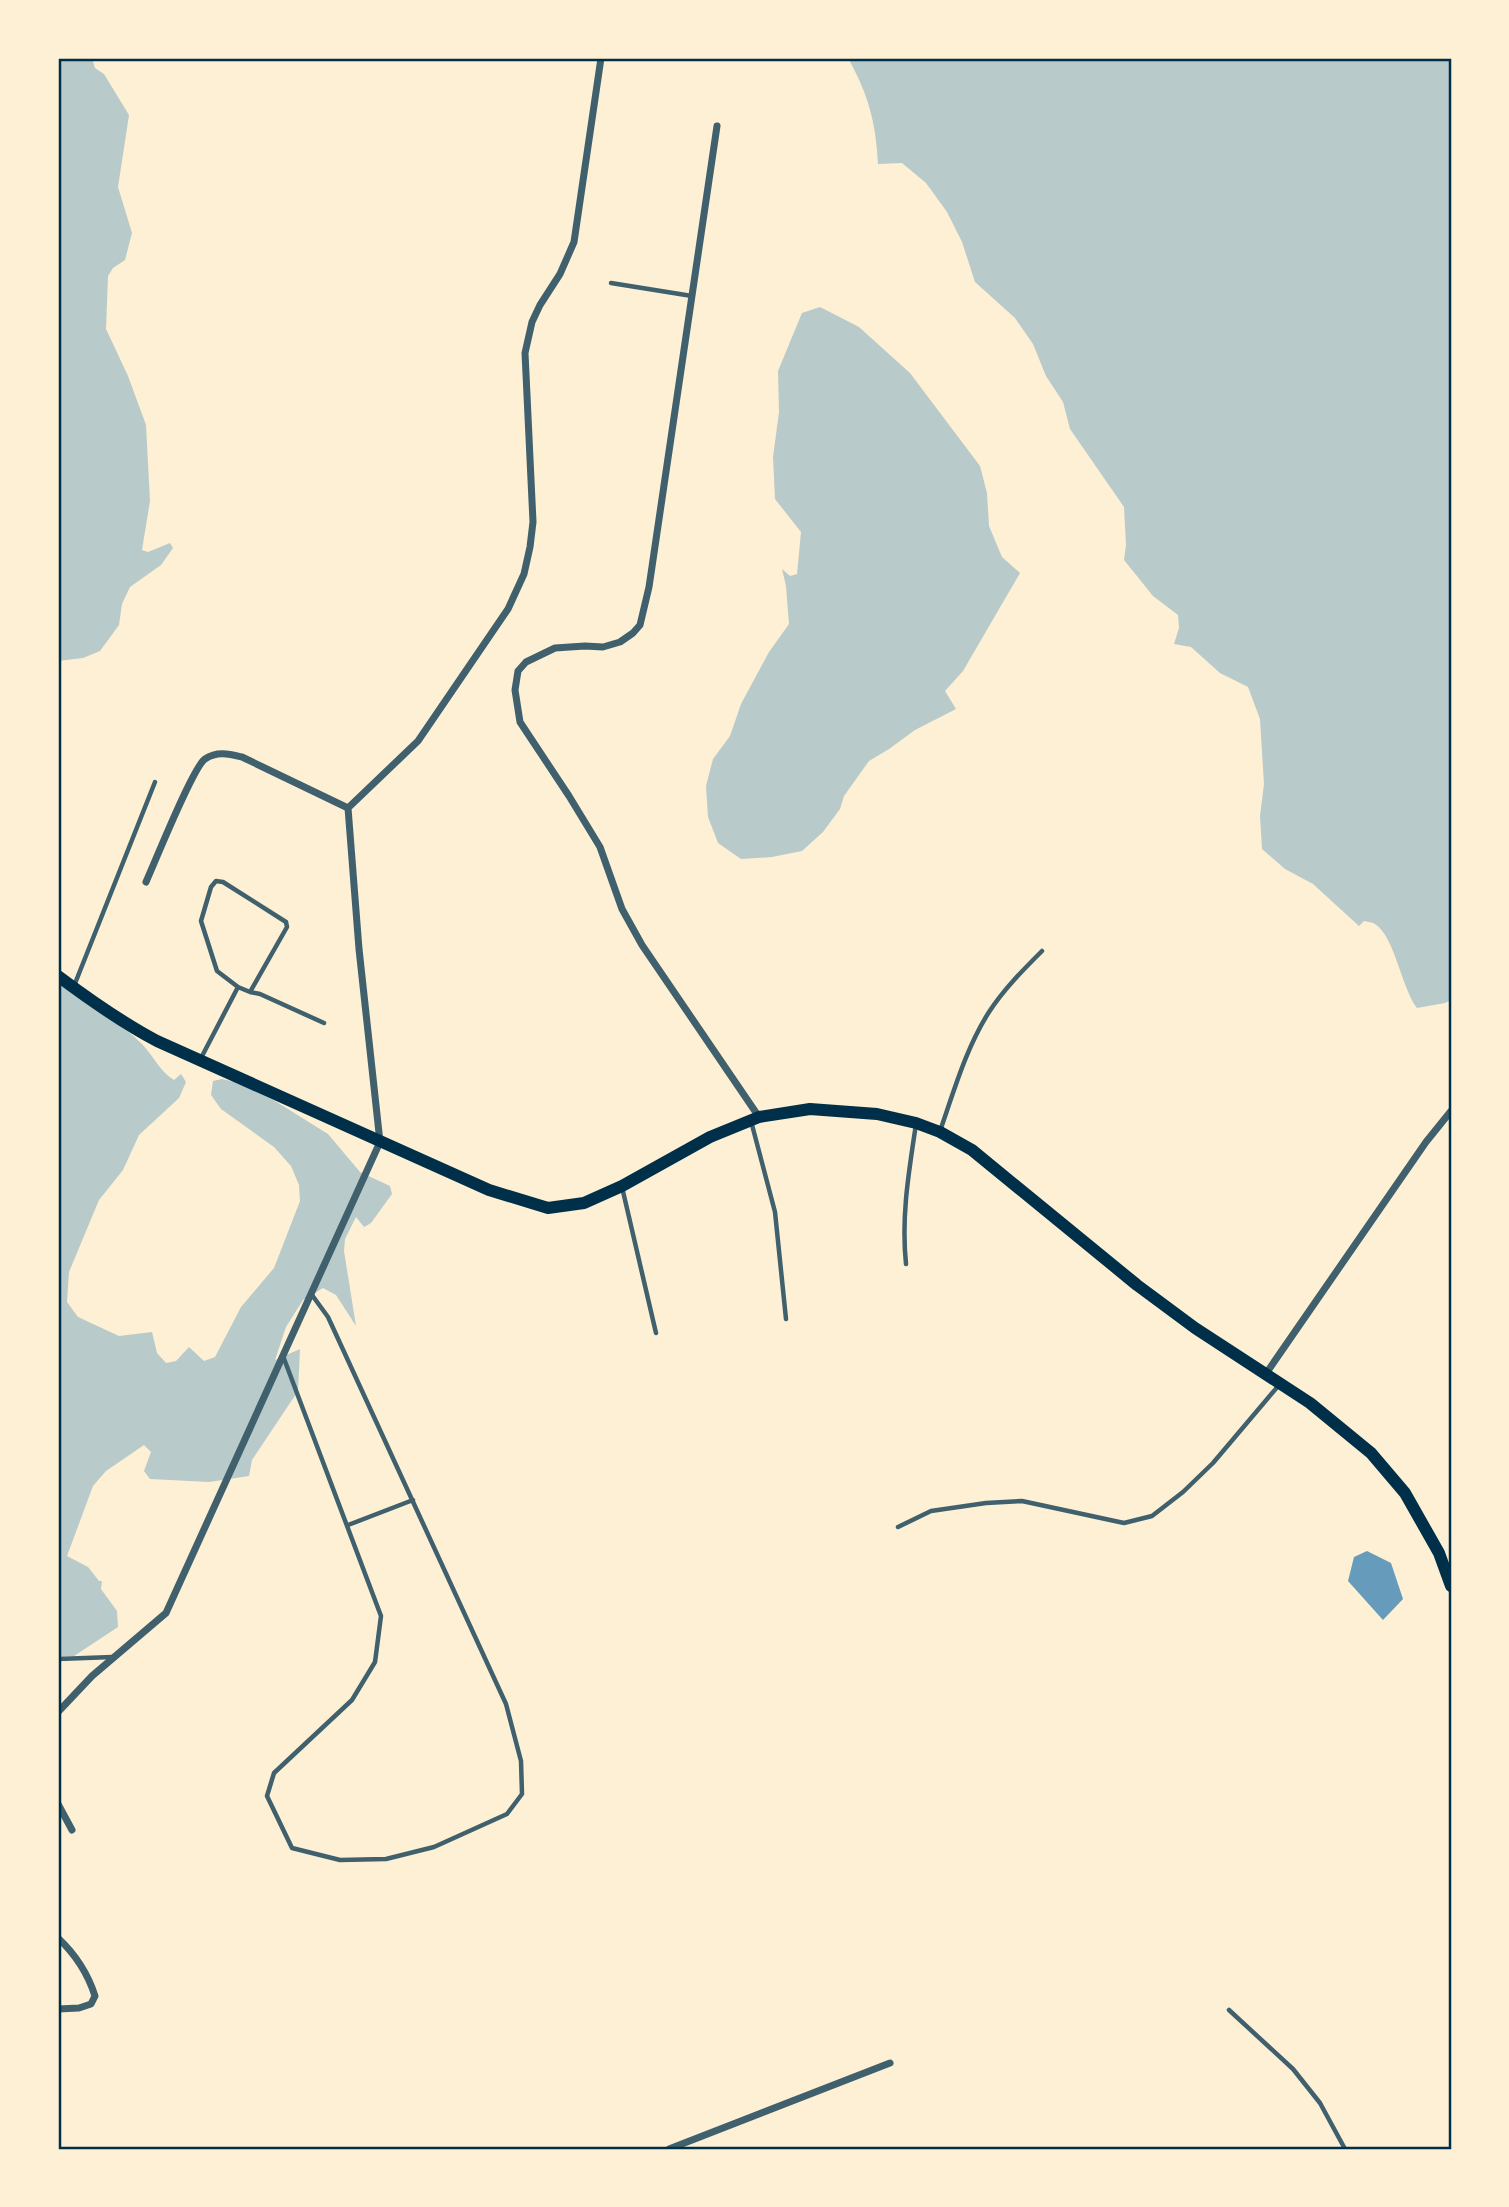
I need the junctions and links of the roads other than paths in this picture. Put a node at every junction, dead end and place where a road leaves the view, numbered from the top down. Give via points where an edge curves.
1 (601, 58) edge
2 (717, 126) dead end
3 (611, 283) dead end
4 (692, 296) junction
5 (155, 782) dead end
6 (348, 808) junction
7 (146, 882) dead end
8 (1042, 951) dead end
9 (58, 976) edge
10 (238, 987) junction
11 (73, 988) junction
12 (250, 992) junction
13 (324, 1023) dead end
14 (199, 1060) junction
15 (1451, 1111) edge
16 (755, 1119) junction
17 (916, 1123) junction
18 (940, 1132) junction
19 (380, 1142) junction
20 (622, 1186) junction
21 (906, 1264) dead end
22 (311, 1294) junction
23 (786, 1319) dead end
24 (656, 1333) dead end
25 (283, 1356) junction
26 (1265, 1375) junction
27 (1279, 1384) junction
28 (413, 1500) junction
29 (348, 1525) junction
30 (898, 1527) dead end
31 (1451, 1587) edge
32 (114, 1657) junction
33 (58, 1659) edge
34 (58, 1712) edge
35 (58, 1804) edge
36 (72, 1830) dead end
37 (58, 1938) edge
38 (58, 2009) edge
39 (1228, 2010) dead end
40 (890, 2063) dead end
41 (670, 2149) edge
42 (1345, 2149) edge

1 - 6 street via 574,242 561,274 540,304 524,353 533,522 524,573 508,609 418,741
2 - 4 street
3 - 4 lane
4 - 16 street via 649,587 639,625 620,642 555,648 534,657 518,671 515,690 520,722 600,847 622,909 642,945
5 - 11 lane
6 - 7 street via 242,757 215,754 202,760
6 - 19 street
8 - 18 lane via 989,1013 964,1062
9 - 11 main road
10 - 12 lane
10 - 12 lane via 217,971 201,921 216,881 286,922 287,928
10 - 14 lane
11 - 14 main road via 126,1025
12 - 13 lane
14 - 19 main road
15 - 26 street
16 - 17 main road via 810,1109 877,1114
16 - 20 main road
16 - 23 lane via 775,1212
17 - 18 main road
17 - 21 lane via 904,1218
18 - 26 main road via 972,1150 1137,1285
19 - 20 main road via 489,1190 548,1208 584,1203
19 - 22 street
20 - 24 lane
22 - 25 street
22 - 28 lane via 328,1317
25 - 29 lane
25 - 32 street via 166,1613
26 - 27 main road
27 - 30 lane via 1213,1463 1152,1516 1124,1523 1022,1500 931,1511
27 - 31 main road via 1371,1452 1405,1493 1439,1553
28 - 29 lane
28 - 29 lane via 506,1704 521,1761 522,1794 507,1814 434,1847 386,1859 340,1860 292,1848 267,1796 274,1773 352,1700 375,1661 381,1616
32 - 33 lane
32 - 34 street
35 - 36 street
37 - 38 street via 90,1980 94,1996 91,2004
39 - 42 lane via 1293,2069 1320,2103
40 - 41 street

